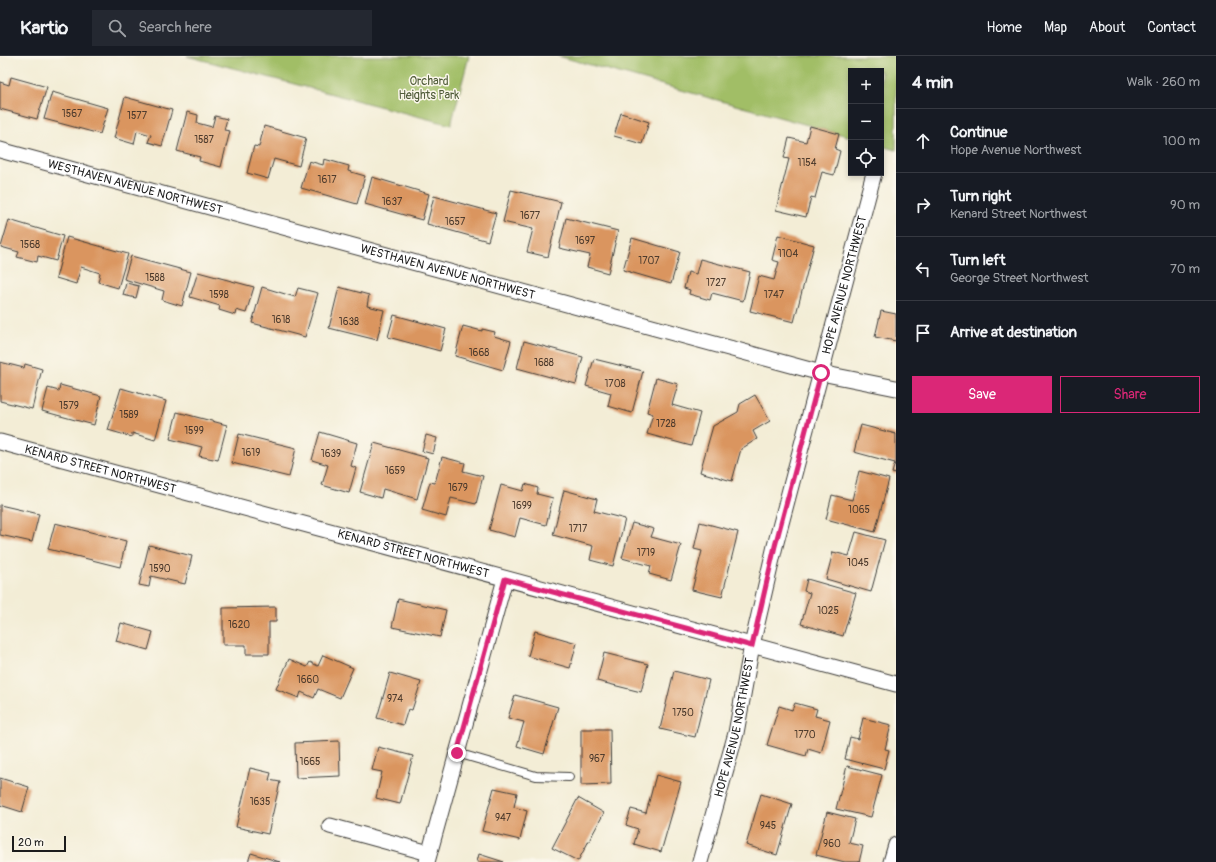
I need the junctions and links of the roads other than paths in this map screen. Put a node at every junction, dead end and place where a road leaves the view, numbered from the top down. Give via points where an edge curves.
1 (0, 150) edge
2 (873, 176) edge
3 (821, 373) junction
4 (896, 388) edge
5 (0, 442) edge
6 (505, 579) junction
7 (752, 646) junction
8 (896, 684) edge
9 (457, 753) junction
10 (569, 777) dead end
11 (330, 826) dead end
12 (896, 845) edge
13 (428, 858) edge
14 (700, 862) edge
15 (891, 862) edge

1 - 3 street, WESTHAVEN AVENUE NORTHWEST
2 - 3 street, HOPE AVENUE NORTHWEST
3 - 4 street, WESTHAVEN AVENUE NORTHWEST
3 - 7 street, HOPE AVENUE NORTHWEST via 775,546
5 - 6 street, KENARD STREET NORTHWEST
6 - 7 street, KENARD STREET NORTHWEST
6 - 9 street
7 - 8 street, KENARD STREET NORTHWEST
7 - 14 street, HOPE AVENUE NORTHWEST via 736,733
9 - 10 lane via 536,776
9 - 13 street
11 - 13 street
12 - 15 street

